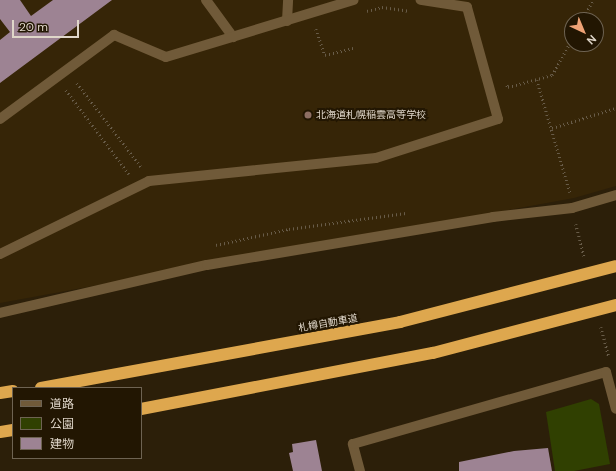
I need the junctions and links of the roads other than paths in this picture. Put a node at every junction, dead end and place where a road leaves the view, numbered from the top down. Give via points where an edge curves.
1 (206, 0) edge
2 (288, 0) edge
3 (354, 0) edge
4 (421, 0) edge
5 (287, 21) junction
6 (233, 37) junction
7 (0, 119) edge
8 (616, 195) edge
9 (0, 254) edge
10 (616, 266) edge
11 (616, 305) edge
12 (0, 313) edge
13 (46, 387) edge
14 (12, 392) edge
15 (0, 393) edge
16 (142, 409) edge
17 (616, 409) edge
18 (12, 430) edge
19 (0, 432) edge
20 (360, 471) edge

1 - 6 street
2 - 5 street
3 - 5 street
4 - 9 street via 467,7 498,119 376,158 149,181
5 - 6 street
6 - 7 street via 166,57 114,35
8 - 12 street via 572,208 492,217 207,265
10 - 13 highway, 札樽自動車道 via 400,322
11 - 16 highway via 434,353
14 - 15 highway
17 - 20 street via 606,372 354,444
18 - 19 highway

